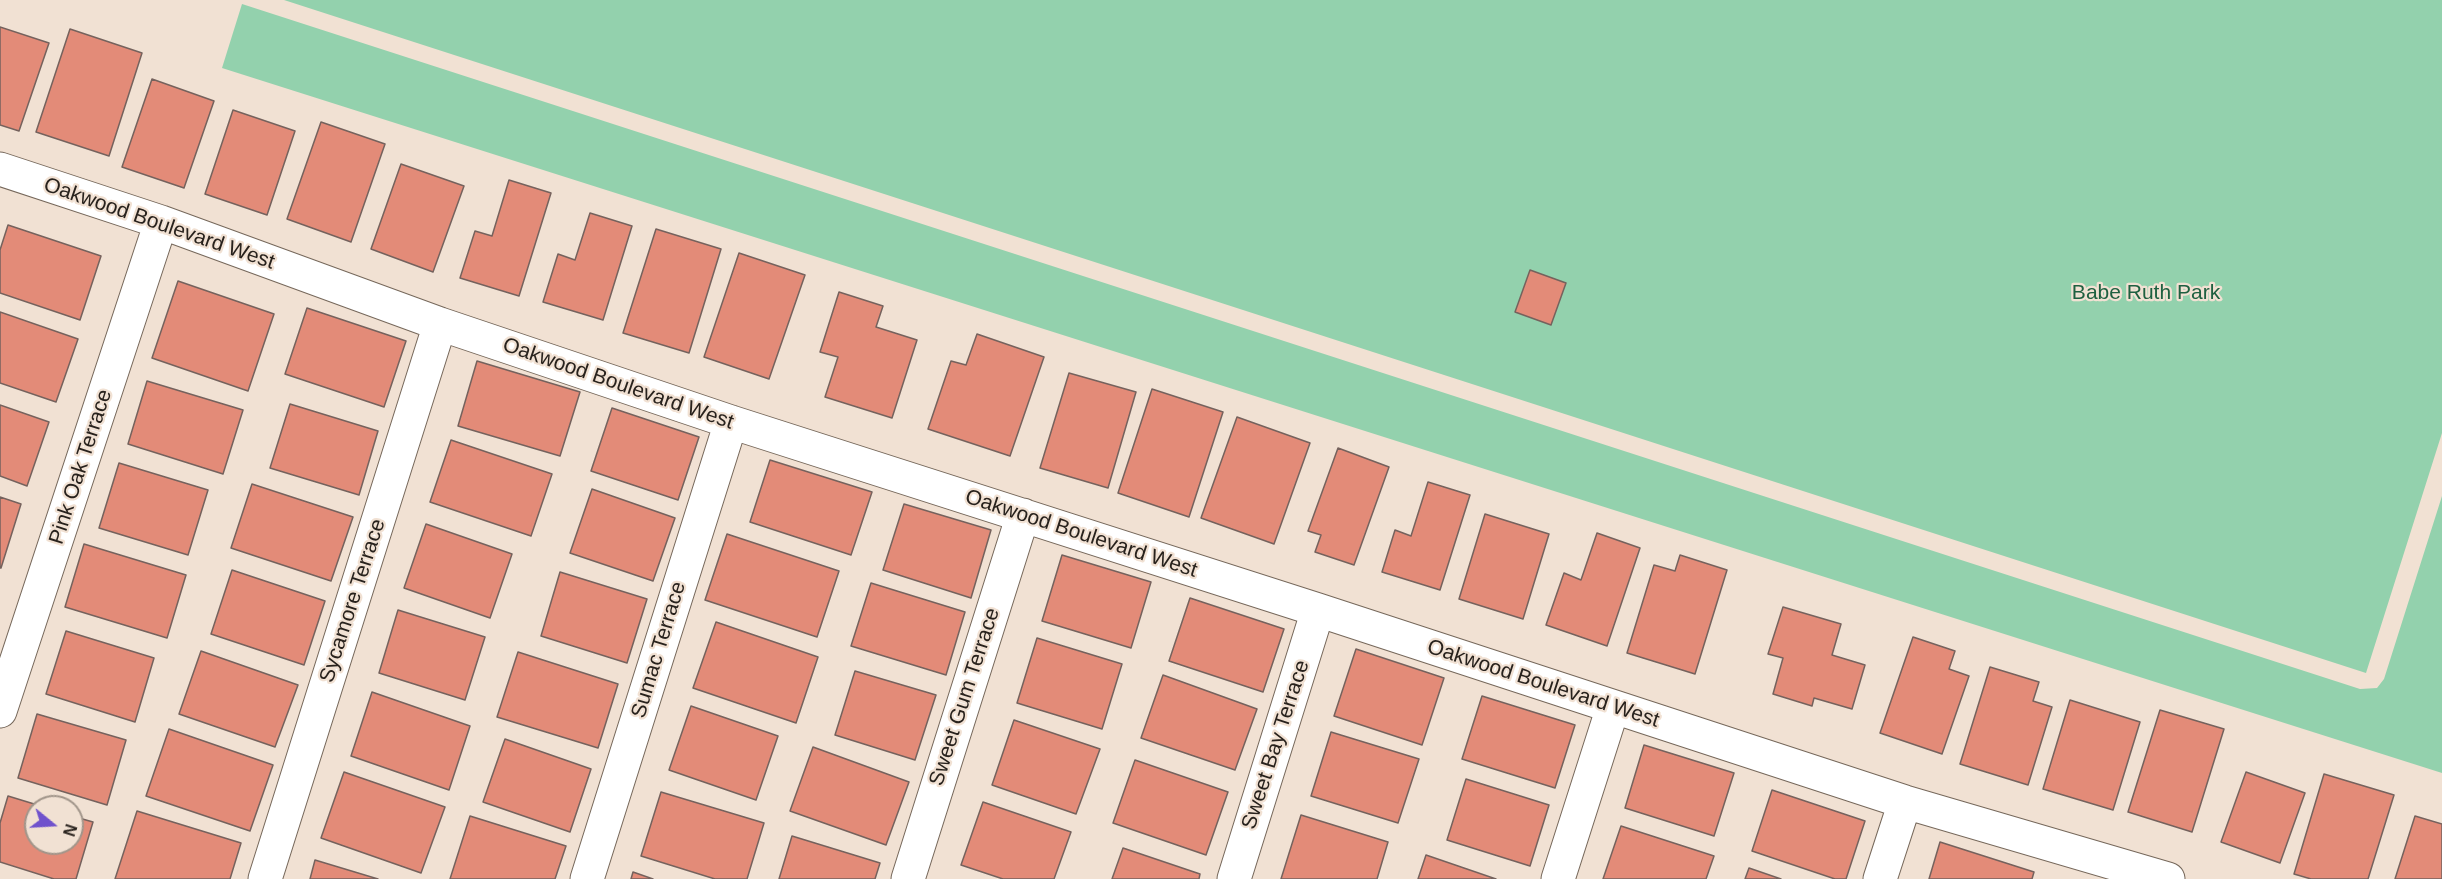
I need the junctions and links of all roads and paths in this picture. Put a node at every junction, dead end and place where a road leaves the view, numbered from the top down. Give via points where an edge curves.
1 (0, 169) edge
2 (161, 222) junction
3 (440, 324) junction
4 (731, 422) junction
5 (1023, 515) junction
6 (1318, 610) junction
7 (1613, 707) junction
8 (0, 711) edge
9 (1905, 802) junction
10 (265, 879) edge
11 (587, 879) edge
12 (908, 879) edge
13 (1234, 879) edge
14 (1558, 879) edge
15 (1880, 879) edge
16 (2168, 879) edge

1 - 2 street, Oakwood Boulevard West
2 - 3 street, Oakwood Boulevard West
2 - 8 street, Pink Oak Terrace
3 - 4 street, Oakwood Boulevard West
3 - 10 street, Sycamore Terrace
4 - 5 street, Oakwood Boulevard West
4 - 11 street, Sumac Terrace
5 - 6 street, Oakwood Boulevard West
5 - 12 street, Sweet Gum Terrace
6 - 7 street, Oakwood Boulevard West
6 - 13 street, Sweet Bay Terrace
7 - 9 street, Oakwood Boulevard West
7 - 14 street
9 - 15 street
9 - 16 street, Oakwood Boulevard West

